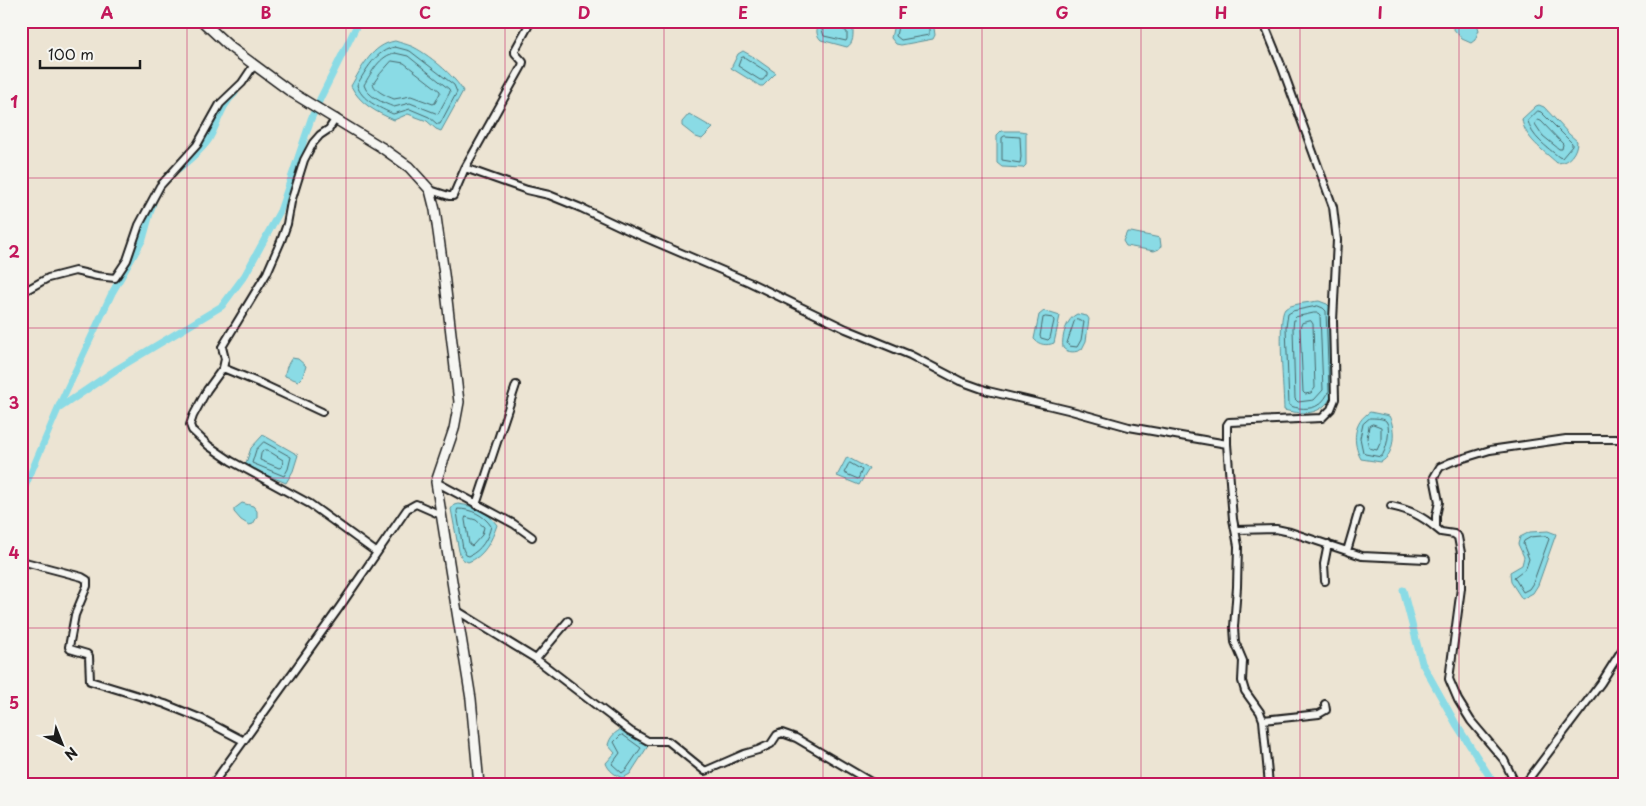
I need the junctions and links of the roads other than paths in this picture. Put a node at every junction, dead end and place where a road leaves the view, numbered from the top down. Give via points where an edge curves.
1 (202, 21) edge
2 (531, 21) edge
3 (1263, 21) edge
4 (254, 65) junction
5 (335, 118) junction
6 (465, 168) junction
7 (430, 190) junction
8 (21, 293) edge
9 (223, 368) junction
10 (516, 385) dead end
11 (322, 412) dead end
12 (1625, 439) edge
13 (1227, 444) junction
14 (436, 482) junction
15 (476, 505) junction
16 (1392, 506) dead end
17 (1359, 510) dead end
18 (441, 515) junction
19 (1436, 528) junction
20 (1236, 530) junction
21 (532, 537) dead end
22 (1328, 544) junction
23 (1347, 550) junction
24 (376, 552) junction
25 (1426, 559) dead end
26 (24, 562) dead end
27 (1325, 581) dead end
28 (456, 610) junction
29 (568, 621) dead end
30 (1625, 644) edge
31 (536, 659) junction
32 (1325, 704) dead end
33 (1263, 720) junction
34 (242, 740) junction
35 (212, 785) edge
36 (479, 785) edge
37 (876, 785) edge
38 (1269, 785) edge
39 (1516, 785) edge
40 (1524, 785) edge

1 - 4 main road
2 - 6 street via 515,50 523,62 522,66
3 - 13 street via 1333,207 1337,240 1333,321 1335,399 1322,418 1230,422 1227,425
4 - 5 main road
4 - 8 street via 242,83 220,104 197,145 160,186 115,278 75,271 48,278
5 - 7 main road via 408,167
5 - 9 street via 329,129 313,143 304,160 281,241 267,272 222,347
6 - 7 street via 453,196
6 - 13 street via 581,208 910,355 960,382 1129,427
7 - 14 main road via 459,402 454,429
9 - 11 street
9 - 24 street via 193,416 192,430 231,462 310,504
10 - 15 street
12 - 19 street via 1558,440 1490,450 1440,467 1434,477 1439,502
13 - 20 street
14 - 15 street
14 - 18 main road
15 - 21 street
16 - 19 street via 1419,514
17 - 23 street
18 - 24 street via 416,504 407,509
18 - 28 main road
19 - 39 street via 1458,537 1461,553 1461,588 1449,678 1471,721 1504,760
20 - 22 street via 1276,529
20 - 33 street via 1238,587 1235,642 1243,661 1245,691
22 - 23 street
22 - 27 street
23 - 25 street via 1362,556
24 - 34 street
26 - 34 street via 87,580 69,646 89,656 90,681 165,704
28 - 31 street
28 - 36 main road via 471,699
29 - 31 street
30 - 40 street via 1601,683
31 - 37 street via 630,731 648,741 668,740 705,771 771,744 782,733
32 - 33 street via 1326,710 1318,714
33 - 38 street
34 - 35 street

